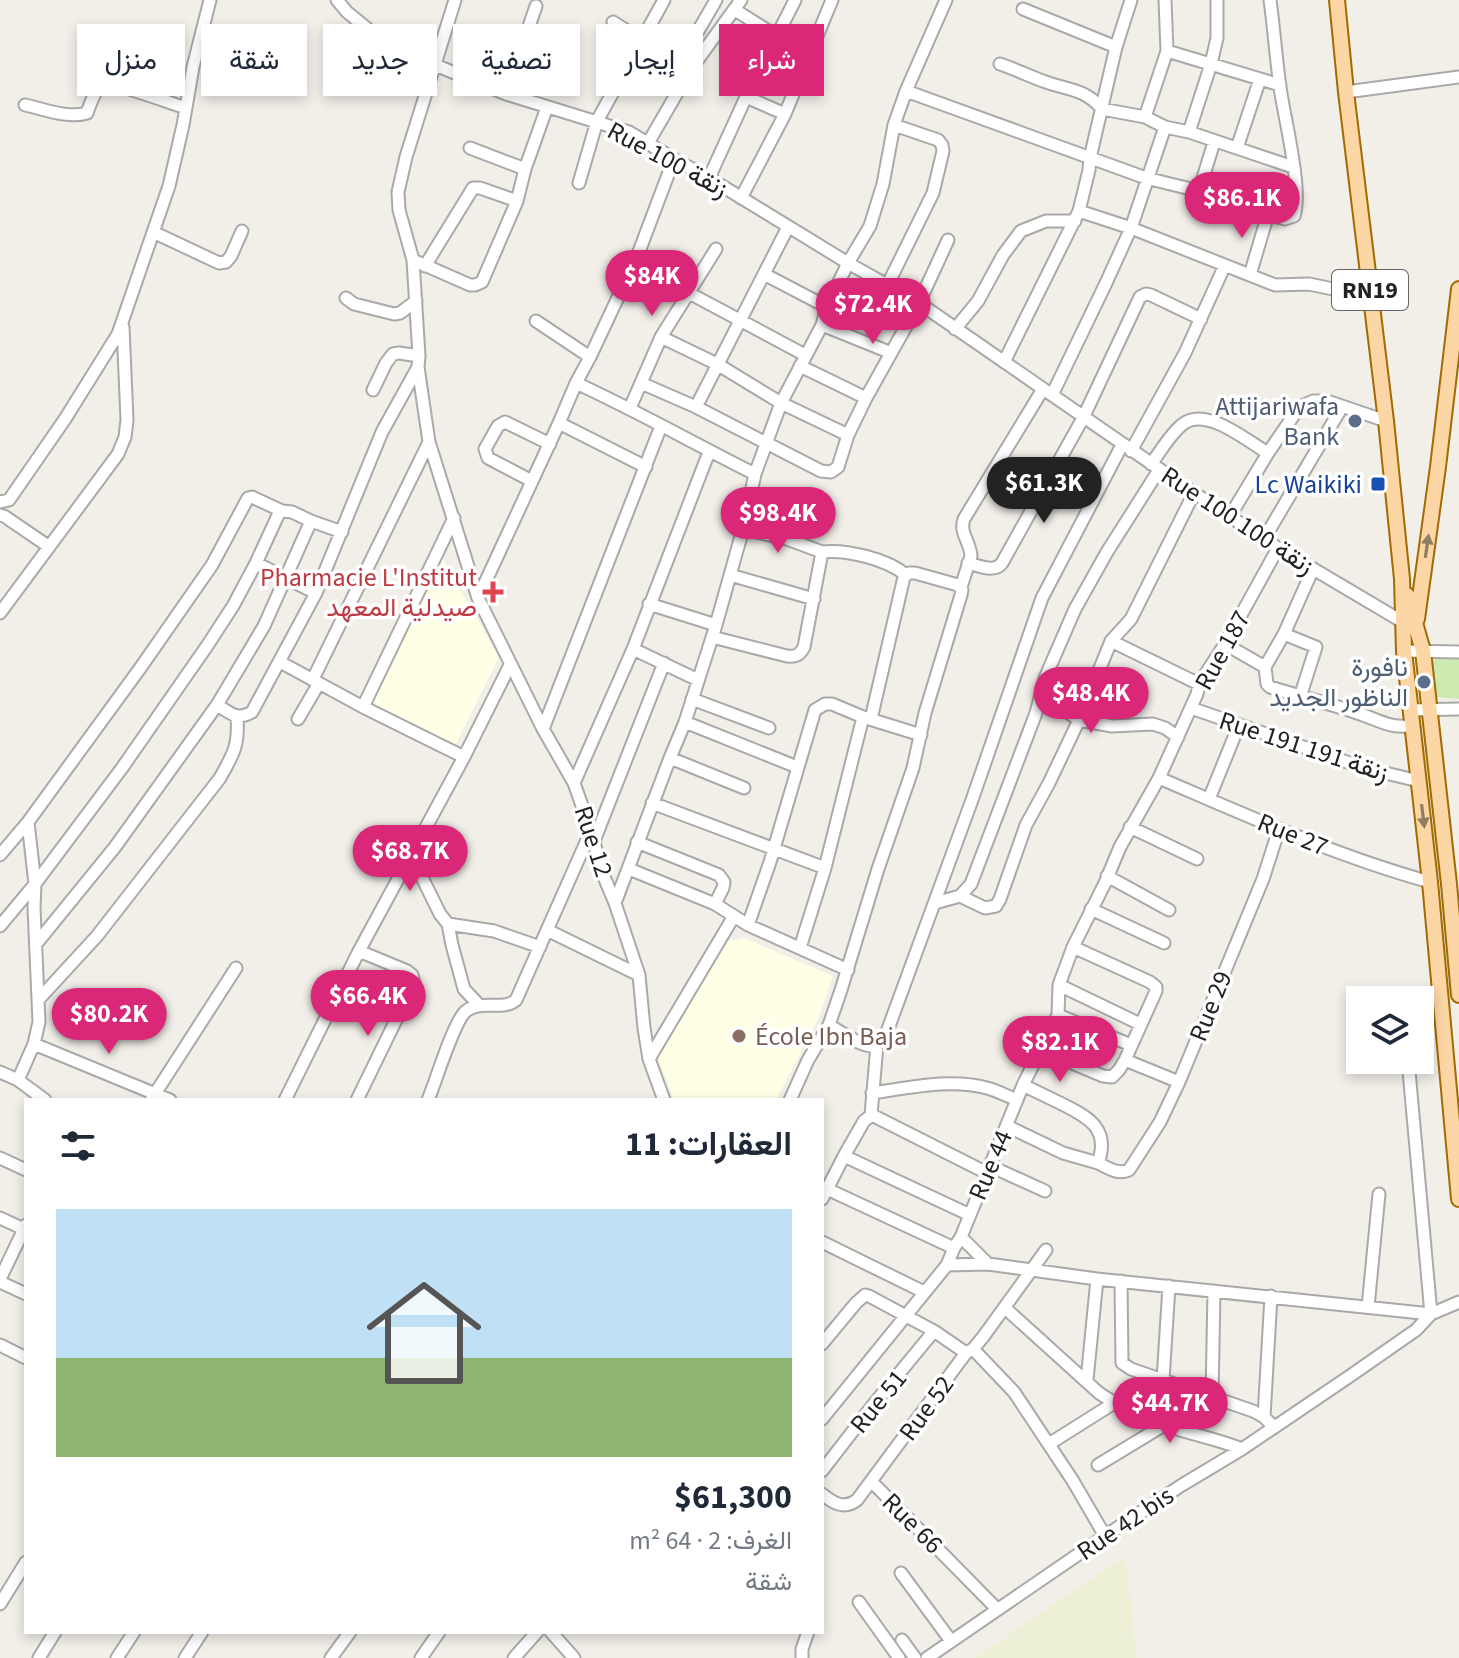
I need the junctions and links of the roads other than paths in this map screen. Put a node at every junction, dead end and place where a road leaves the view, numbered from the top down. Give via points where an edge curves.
1 (210, 0) edge
2 (337, 0) edge
3 (455, 0) edge
4 (664, 0) edge
5 (716, 0) edge
6 (795, 0) edge
7 (832, 0) edge
8 (946, 0) edge
9 (1165, 0) edge
10 (1217, 0) edge
11 (1270, 0) edge
12 (1337, 0) edge
13 (1128, 1) edge
14 (738, 5) edge
15 (536, 6) dead end
16 (1023, 9) dead end
17 (613, 22) dead end
18 (362, 24) edge
19 (530, 24) edge
20 (616, 24) edge
21 (650, 24) edge
22 (702, 24) edge
23 (762, 24) edge
24 (784, 24) edge
25 (1116, 47) junction
26 (1167, 51) junction
27 (703, 53) edge
28 (437, 58) edge
29 (1000, 64) dead end
30 (1211, 64) junction
31 (1459, 77) edge
32 (1260, 79) junction
33 (1280, 85) junction
34 (906, 91) junction
35 (1346, 92) junction
36 (425, 96) edge
37 (512, 96) edge
38 (611, 96) edge
39 (675, 96) edge
40 (746, 97) joint
41 (25, 105) dead end
42 (547, 107) junction
43 (186, 108) junction
44 (1102, 109) junction
45 (785, 114) junction
46 (1145, 117) junction
47 (597, 121) junction
48 (894, 125) junction
49 (1165, 127) junction
50 (1189, 132) junction
51 (1214, 142) junction
52 (648, 143) junction
53 (470, 148) dead end
54 (1237, 148) junction
55 (1090, 158) junction
56 (674, 159) junction
57 (1293, 167) junction
58 (525, 169) junction
59 (709, 178) junction
60 (1146, 178) junction
61 (579, 183) dead end
62 (1199, 191) junction
63 (741, 198) junction
64 (517, 201) junction
65 (1268, 214) junction
66 (1077, 216) junction
67 (788, 227) junction
68 (1131, 228) junction
69 (242, 231) dead end
70 (153, 232) junction
71 (948, 240) dead end
72 (716, 249) dead end
73 (419, 263) junction
74 (848, 263) junction
75 (1225, 265) junction
76 (764, 274) junction
77 (1250, 275) junction
78 (887, 286) junction
79 (1459, 289) edge
80 (689, 293) junction
81 (1370, 295) junction
82 (346, 298) dead end
83 (416, 301) junction
84 (919, 303) junction
85 (827, 307) junction
86 (123, 319) junction
87 (739, 319) junction
88 (1201, 319) junction
89 (536, 321) dead end
90 (822, 325) junction
91 (955, 329) junction
92 (661, 337) junction
93 (889, 352) junction
94 (590, 357) junction
95 (803, 360) junction
96 (419, 362) junction
97 (1004, 362) junction
98 (717, 364) junction
99 (576, 383) junction
100 (641, 383) junction
101 (373, 390) dead end
102 (1047, 392) junction
103 (866, 398) junction
104 (781, 403) junction
105 (696, 407) junction
106 (1342, 407) junction
107 (630, 408) junction
108 (1083, 418) junction
109 (1386, 421) junction
110 (559, 423) junction
111 (661, 426) junction
112 (848, 435) junction
113 (429, 442) junction
114 (550, 444) junction
115 (766, 445) junction
116 (1126, 448) junction
117 (709, 452) junction
118 (1268, 453) junction
119 (646, 467) junction
120 (1155, 467) junction
121 (755, 474) junction
122 (532, 481) junction
123 (1194, 493) junction
124 (0, 502) edge
125 (282, 511) junction
126 (0, 515) edge
127 (1230, 516) junction
128 (454, 518) junction
129 (311, 521) junction
130 (743, 529) junction
131 (342, 532) junction
132 (1264, 539) junction
133 (48, 546) junction
134 (1278, 548) junction
135 (822, 552) junction
136 (256, 563) junction
137 (968, 563) junction
138 (1313, 569) junction
139 (730, 575) junction
140 (906, 575) junction
141 (285, 579) junction
142 (961, 587) junction
143 (316, 593) junction
144 (478, 598) junction
145 (814, 599) junction
146 (649, 604) junction
147 (0, 613) edge
148 (1409, 623) junction
149 (714, 631) junction
150 (1284, 634) junction
151 (1111, 641) junction
152 (1225, 644) junction
153 (633, 649) junction
154 (1404, 651) junction
155 (1423, 651) junction
156 (1459, 652) edge
157 (280, 662) junction
158 (664, 663) junction
159 (510, 665) junction
160 (1265, 667) junction
161 (698, 680) junction
162 (316, 681) junction
163 (1199, 684) junction
164 (1041, 694) junction
165 (1300, 697) junction
166 (692, 699) junction
167 (217, 705) junction
168 (363, 707) junction
169 (1191, 708) junction
170 (1459, 709) edge
171 (1410, 710) junction
172 (1429, 710) junction
173 (237, 717) junction
174 (867, 718) junction
175 (298, 719) dead end
176 (1079, 720) junction
177 (685, 722) junction
178 (1239, 725) junction
179 (1412, 726) junction
180 (769, 728) dead end
181 (543, 729) junction
182 (921, 735) junction
183 (1178, 737) junction
184 (464, 757) junction
185 (670, 758) junction
186 (797, 767) junction
187 (1159, 778) junction
188 (1419, 781) junction
189 (574, 783) junction
190 (744, 788) dead end
191 (1209, 799) junction
192 (652, 803) junction
193 (28, 822) junction
194 (1130, 827) junction
195 (1279, 829) junction
196 (592, 836) junction
197 (637, 842) junction
198 (774, 850) junction
199 (0, 855) edge
200 (411, 855) junction
201 (1197, 859) dead end
202 (825, 868) junction
203 (629, 869) junction
204 (1106, 879) junction
205 (1430, 882) junction
206 (35, 884) junction
207 (960, 896) junction
208 (615, 903) junction
209 (935, 903) junction
210 (715, 904) junction
211 (1091, 909) junction
212 (1169, 910) dead end
213 (734, 916) junction
214 (448, 924) junction
215 (748, 925) junction
216 (0, 926) edge
217 (547, 930) junction
218 (1164, 943) dead end
219 (36, 944) junction
220 (540, 947) junction
221 (1073, 947) junction
222 (800, 948) junction
223 (359, 951) junction
224 (236, 968) dead end
225 (848, 970) junction
226 (639, 975) junction
227 (1059, 985) junction
228 (1459, 995) edge
229 (39, 999) junction
230 (479, 1005) junction
231 (1058, 1015) junction
232 (1140, 1024) junction
233 (829, 1025) junction
234 (34, 1044) junction
235 (877, 1045) junction
236 (1131, 1045) junction
237 (1041, 1050) junction
238 (649, 1059) junction
239 (1125, 1060) junction
240 (2, 1074) edge
241 (1409, 1074) edge
242 (18, 1080) junction
243 (1179, 1082) junction
244 (1023, 1085) junction
245 (872, 1093) junction
246 (153, 1097) edge
247 (42, 1098) edge
248 (287, 1098) edge
249 (358, 1098) edge
250 (429, 1098) edge
251 (663, 1098) edge
252 (791, 1098) edge
253 (1017, 1100) junction
254 (871, 1115) junction
255 (1007, 1126) junction
256 (844, 1156) junction
257 (0, 1158) edge
258 (1098, 1163) junction
259 (24, 1169) edge
260 (988, 1169) junction
261 (1045, 1191) dead end
262 (825, 1194) edge
263 (1379, 1194) dead end
264 (1459, 1199) edge
265 (970, 1215) junction
266 (0, 1218) edge
267 (24, 1228) edge
268 (24, 1230) edge
269 (961, 1237) junction
270 (824, 1243) edge
271 (954, 1248) junction
272 (1046, 1250) dead end
273 (988, 1264) junction
274 (947, 1265) junction
275 (1032, 1270) junction
276 (1097, 1279) junction
277 (0, 1280) edge
278 (1121, 1281) junction
279 (1169, 1286) junction
280 (1214, 1291) junction
281 (924, 1292) junction
282 (24, 1293) edge
283 (1271, 1296) junction
284 (1459, 1302) edge
285 (1368, 1307) junction
286 (1005, 1308) junction
287 (1431, 1314) junction
288 (906, 1315) junction
289 (934, 1331) junction
290 (824, 1342) edge
291 (0, 1346) edge
292 (969, 1351) junction
293 (24, 1357) edge
294 (1087, 1380) junction
295 (1166, 1381) junction
296 (1212, 1397) junction
297 (1114, 1403) junction
298 (824, 1417) edge
299 (1264, 1417) junction
300 (1149, 1418) junction
301 (1164, 1425) junction
302 (1274, 1427) junction
303 (1049, 1444) junction
304 (1242, 1449) junction
305 (1098, 1465) dead end
306 (824, 1468) edge
307 (872, 1482) junction
308 (824, 1496) edge
309 (1105, 1536) junction
310 (24, 1565) edge
311 (901, 1573) dead end
312 (859, 1602) dead end
313 (0, 1604) edge
314 (997, 1609) junction
315 (54, 1634) edge
316 (133, 1634) edge
317 (201, 1634) edge
318 (349, 1634) edge
319 (438, 1634) edge
320 (535, 1634) edge
321 (553, 1634) edge
322 (807, 1634) edge
323 (902, 1640) dead end
324 (946, 1649) edge
325 (799, 1655) edge
326 (572, 1657) edge
327 (39, 1658) edge
328 (117, 1658) edge
329 (185, 1658) edge
330 (331, 1658) edge
331 (421, 1658) edge
332 (514, 1658) edge
333 (899, 1658) edge
334 (915, 1658) edge
335 (927, 1658) edge

1 - 43 street
2 - 18 street, Rue 100 زنقة
3 - 28 street, Rue 12
4 - 21 street
5 - 22 street
6 - 24 street
7 - 45 street
8 - 34 street
9 - 26 street
10 - 30 street
11 - 33 street
12 - 35 main road, RN19
13 - 25 street
14 - 23 street
14 - 27 street
15 - 19 street
16 - 25 street
17 - 20 street
25 - 44 street
26 - 30 street
26 - 46 street
29 - 44 street via 1070,88
30 - 32 street
30 - 50 street
31 - 35 street
32 - 33 street
32 - 54 street
33 - 57 street
34 - 48 street
34 - 55 street
35 - 81 main road, RN19
36 - 73 street, Rue 12 via 398,192 399,210
37 - 42 street, Rue 100 زنقة
38 - 47 street
39 - 52 street
40 - 45 street
40 - 59 street
41 - 43 street via 81,115 104,84
42 - 47 street, Rue 100 زنقة
42 - 58 street
43 - 70 street
44 - 46 street
44 - 55 street
45 - 63 street
46 - 49 street
47 - 52 street, Rue 100 زنقة
47 - 61 street
48 - 74 street via 870,226
48 - 78 street via 938,140 943,151 933,193
49 - 50 street
49 - 60 street
50 - 51 street
51 - 54 street
51 - 62 street
52 - 56 street, Rue 100 زنقة
53 - 58 street
54 - 57 street
55 - 60 street
55 - 66 street
56 - 59 street, Rue 100 زنقة
56 - 94 street via 637,257
57 - 65 street via 1294,216
58 - 64 street
59 - 63 street, Rue 100 زنقة
60 - 62 street
60 - 68 street
62 - 65 street
63 - 67 street, Rue 100 زنقة 100
64 - 73 street via 473,188
64 - 73 street via 482,282 470,285
65 - 77 street
66 - 68 street
66 - 91 street via 1021,231
66 - 97 street
67 - 74 street, Rue 100 زنقة 100
67 - 76 street
68 - 75 street
68 - 102 street
69 - 70 street via 231,256 219,263
70 - 86 street
71 - 84 street
72 - 80 street
73 - 83 street, Rue 12
74 - 78 street, Rue 100 زنقة 100
74 - 85 street
75 - 77 street
75 - 88 street
76 - 85 street
76 - 87 street
77 - 81 street via 1275,285 1309,284
78 - 84 street, Rue 100 زنقة 100
148 -> 79 main road via 1438,467
80 - 87 street
80 - 92 street
81 - 109 main road, RN19
82 - 83 street via 394,314
83 - 96 street, Rue 12
84 - 91 street, Rue 100 زنقة 100
84 - 93 street
85 - 90 street
86 - 124 street via 112,346 65,419 9,500
86 - 133 street via 125,437 118,454
87 - 95 street
87 - 98 street
88 - 108 street via 1142,295
88 - 116 street
89 - 94 street
90 - 93 street
90 - 95 street
91 - 97 street, Rue 100 زنقة 100
92 - 98 street
92 - 100 street
93 - 103 street
94 - 99 street
95 - 103 street
95 - 104 street
96 - 101 street via 393,354
96 - 113 street, Rue 12
96 - 131 street via 382,432
97 - 102 street, Rue 100 زنقة 100
98 - 104 street
98 - 105 street
99 - 107 street
99 - 110 street
100 - 105 street
100 - 107 street
102 - 108 street, Rue 100 زنقة 100
102 - 137 street via 964,519 962,531 971,551
103 - 112 street
104 - 112 street
104 - 115 street
105 - 115 street
106 - 109 street
106 - 118 street via 1321,400 1304,405
106 - 132 street
107 - 111 street
108 - 116 street, Rue 100 زنقة 100
108 - 137 street via 999,567
109 - 148 main road, RN19
110 - 114 street
110 - 119 street
111 - 117 street
111 - 119 street
112 - 115 street via 838,467 831,472
113 - 128 street, Rue 12
113 - 162 street
114 - 122 street
114 - 122 street via 502,423 485,449 488,458
115 - 121 street
116 - 120 street, Rue 100 زنقة 100
116 - 209 street via 1042,598
117 - 121 street
117 - 146 street
118 - 120 street via 1216,422 1196,418 1178,428
118 - 127 street
119 - 181 street
120 - 123 street, Rue 100 زنقة 100
120 - 164 street via 1075,609
121 - 130 street
122 - 144 street
123 - 127 street, Rue 100 زنقة 100
123 - 151 street via 1131,619
125 - 129 street
125 - 136 street
125 - 193 street via 248,498 204,578
126 - 133 street
127 - 132 street, Rue 100 زنقة 100
128 - 144 street, Rue 12
128 - 168 street
129 - 131 street
129 - 141 street
130 - 135 street
130 - 139 street
131 - 143 street
132 - 134 street, Rue 100 زنقة 100
133 - 147 street
134 - 138 street, Rue 100 زنقة 100
134 - 152 street, Rue 187
135 - 140 street via 892,564
135 - 145 street
136 - 141 street
136 - 206 street via 207,646
137 - 142 street
138 - 148 street, Rue 100 زنقة 100
138 - 150 street
139 - 145 street
139 - 149 street
140 - 142 street via 930,575
140 - 174 street
141 - 143 street
141 - 167 street
142 - 182 street
143 - 157 street
144 - 159 street, Rue 12
145 - 149 street via 804,647 797,655
146 - 149 street
146 - 153 street
148 - 154 main road, RN19
148 - 155 main road, RN19
149 - 161 street
150 - 160 street
150 - 165 street via 1316,647
151 - 163 street
151 - 176 street
152 - 160 street
152 - 163 street, Rue 187
153 - 158 street
153 - 189 street
154 - 155 street
154 - 171 main road, RN19
155 - 156 street
155 - 172 main road, RN19
157 - 162 street
157 - 173 street via 252,712
158 - 161 street
158 - 196 street
159 - 181 street, Rue 12
159 - 184 street
160 - 165 street via 1270,687
161 - 166 street
162 - 168 street
162 - 175 street
163 - 169 street, Rue 187
164 - 176 street
164 - 207 street via 971,884
165 - 179 street via 1390,726
166 - 177 street
166 - 180 street
167 - 173 street
167 - 219 street via 115,847
168 - 184 street
169 - 178 street, Rue 191 زنقة 191
169 - 183 street, Rue 187
170 - 172 street
171 - 172 street
171 - 179 main road, RN19
172 - 228 main road, RN19
173 - 229 street via 234,753 220,778 97,936
174 - 182 street
174 - 186 street via 832,704 819,706
174 - 202 street
176 - 183 street via 1112,726 1153,724
176 - 207 street via 1026,825 996,906 985,908
177 - 185 street
177 - 186 street
178 - 188 street, Rue 191 زنقة 191
178 - 191 street
179 - 188 main road, RN19
181 - 189 street, Rue 12
182 - 225 street
183 - 187 street, Rue 187
184 - 200 street
185 - 190 street
185 - 192 street
186 - 198 street
187 - 191 street, Rue 27
187 - 194 street, Rue 187
188 -> 205 main road, RN19
189 - 196 street, Rue 12
191 - 195 street, Rue 27
192 - 197 street
192 - 198 street
193 - 199 street
193 - 206 street
194 - 201 street
194 - 204 street, Rue 187
195 - 205 street, Rue 27
195 - 243 street, Rue 29
196 - 208 street, Rue 12
196 - 217 street
197 - 203 street
197 - 210 street via 719,875 724,882
198 - 202 street
198 - 215 street
200 - 214 street
200 - 223 street
202 - 222 street
203 - 208 street
203 - 210 street
204 - 211 street, Rue 44
204 - 212 street
205 - 264 main road, RN19
206 - 216 street
206 - 219 street
207 - 209 street
208 - 226 street, Rue 12
209 - 235 street via 890,1026
210 - 213 street
211 - 218 street
211 - 221 street, Rue 44
213 - 215 street
213 - 238 street
214 - 220 street via 494,931
214 - 230 street via 464,989
215 - 222 street
217 - 220 street
217 - 226 street
219 - 229 street
220 - 230 street via 516,1000
221 - 227 street, Rue 44
221 - 232 street via 1154,984 1156,991
222 - 225 street
223 - 248 street
223 - 249 street via 407,971 414,983
224 - 246 street
225 - 233 street
226 - 238 street, Rue 12
227 - 231 street, Rue 44
227 - 232 street
229 - 234 street
230 - 250 street via 461,1017
231 - 236 street
231 - 237 street, Rue 44
232 - 236 street
233 - 235 street via 847,1037
233 - 252 street
234 - 242 street
234 - 246 street
235 - 245 street
236 - 239 street
237 - 239 street via 1112,1077
237 - 244 street, Rue 44
238 - 251 street, Rue 12
239 - 243 street
240 - 242 street
241 - 287 street
242 - 247 street
243 - 258 street, Rue 29 via 1129,1170 1123,1173
244 - 253 street, Rue 44
244 - 258 street via 1088,1118 1099,1134
245 - 253 street via 961,1085
245 - 254 street
253 - 255 street, Rue 44
254 - 256 street
254 - 260 street
255 - 258 street
255 - 260 street, Rue 44
256 - 262 street
256 - 265 street
257 - 259 street
260 - 261 street
260 - 265 street, Rue 44
262 - 271 street
263 - 285 street
265 - 269 street, Rue 44
266 - 267 street
268 - 277 street
269 - 271 street, Rue 44
269 - 273 street
270 - 281 street
271 - 274 street, Rue 44
272 - 275 street
273 - 274 street
273 - 275 street
274 - 281 street, Rue 44
275 - 276 street
275 - 286 street, Rue 52
276 - 278 street
276 - 294 street
277 - 282 street
278 - 279 street
278 - 295 street via 1120,1360
279 - 280 street
279 - 295 street
280 - 283 street
280 - 296 street
281 - 288 street, Rue 44
283 - 285 street
283 - 299 street
284 - 287 street, Rue 42 bis
285 - 287 street
286 - 292 street, Rue 52
286 - 294 street
287 - 302 street, Rue 42 bis via 1402,1340
288 - 289 street
288 - 290 street via 865,1295
288 - 298 street, Rue 44
289 - 292 street
289 - 306 street, Rue 51
291 - 293 street
292 - 303 street via 1014,1392
292 - 307 street, Rue 52
294 - 297 street
295 - 296 street
295 - 300 street
296 - 299 street
297 - 300 street
297 - 303 street
299 - 302 street
300 - 301 street
301 - 304 street
301 - 305 street
302 - 304 street, Rue 42 bis
303 - 309 street
304 - 309 street, Rue 42 bis
307 - 308 street, Rue 66 via 850,1504 834,1503
307 - 314 street, Rue 66
309 - 314 street, Rue 42 bis
310 - 313 street
311 - 324 street
312 - 333 street
314 - 324 street, Rue 42 bis
315 - 327 street
316 - 328 street
317 - 329 street
318 - 330 street
319 - 331 street
320 - 332 street
321 - 326 street
322 - 325 street
323 - 334 street
324 - 335 street, Rue 42 bis

